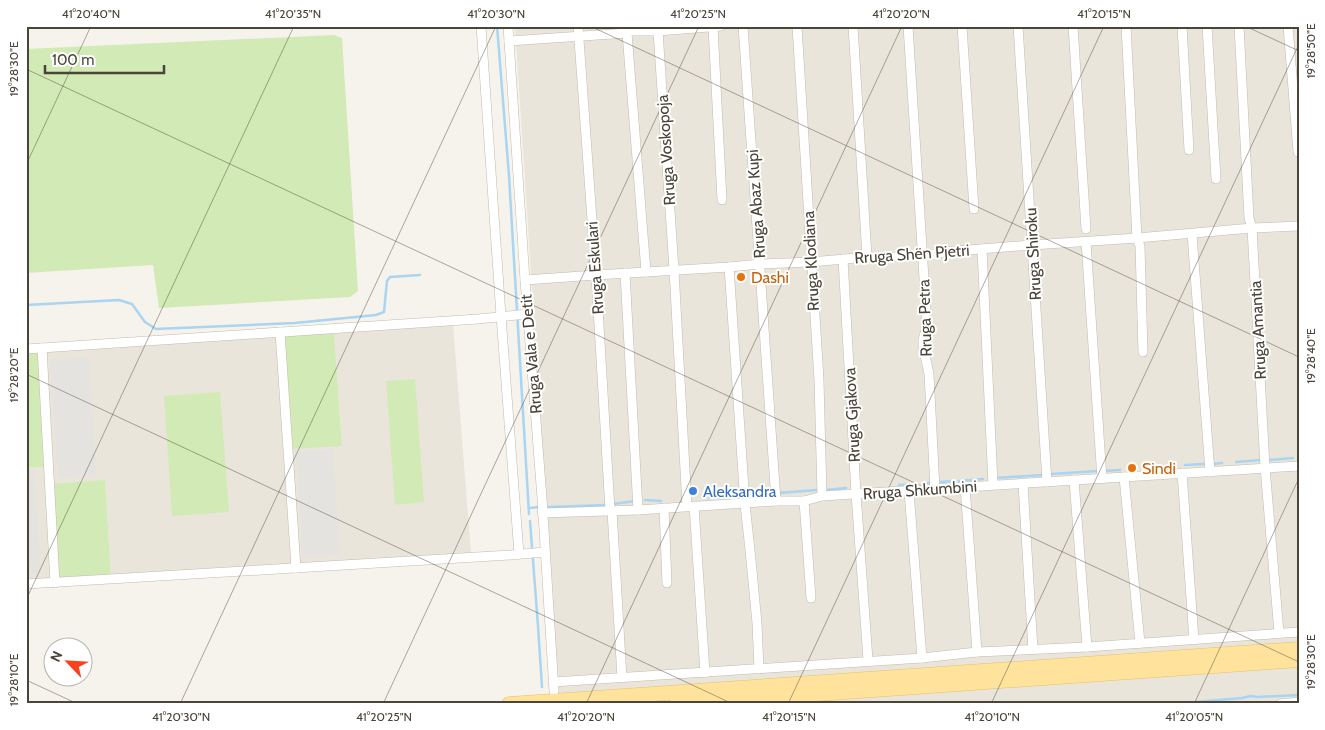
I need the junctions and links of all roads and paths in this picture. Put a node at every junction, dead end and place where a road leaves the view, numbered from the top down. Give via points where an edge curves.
1 (482, 26) edge
2 (508, 26) edge
3 (721, 26) edge
4 (743, 26) edge
5 (797, 26) edge
6 (853, 26) edge
7 (908, 26) edge
8 (962, 26) edge
9 (1018, 26) edge
10 (1073, 26) edge
11 (1126, 26) edge
12 (1182, 26) edge
13 (1207, 26) edge
14 (1239, 26) edge
15 (1288, 26) edge
16 (713, 27) edge
17 (687, 28) edge
18 (628, 30) edge
19 (578, 31) edge
20 (658, 31) junction
21 (509, 41) junction
22 (1190, 150) dead end
23 (1298, 152) edge
24 (1216, 179) dead end
25 (722, 200) dead end
26 (974, 210) dead end
27 (1299, 226) edge
28 (1252, 228) junction
29 (1086, 229) dead end
30 (1192, 234) junction
31 (1137, 238) junction
32 (1032, 239) junction
33 (1086, 242) junction
34 (982, 249) junction
35 (867, 257) junction
36 (922, 257) junction
37 (842, 259) junction
38 (811, 262) junction
39 (760, 264) junction
40 (729, 267) junction
41 (674, 270) junction
42 (646, 272) junction
43 (625, 273) junction
44 (596, 275) junction
45 (525, 280) junction
46 (525, 314) junction
47 (503, 316) junction
48 (280, 332) junction
49 (42, 348) junction
50 (26, 349) edge
51 (1143, 352) dead end
52 (1299, 466) edge
53 (1265, 467) junction
54 (1210, 472) junction
55 (1182, 473) junction
56 (1124, 476) junction
57 (1102, 479) junction
58 (1074, 480) junction
59 (1047, 482) junction
60 (993, 484) junction
61 (1023, 484) junction
62 (965, 486) junction
63 (935, 489) junction
64 (909, 491) junction
65 (856, 494) junction
66 (822, 496) junction
67 (776, 501) junction
68 (804, 501) junction
69 (745, 504) junction
70 (690, 506) junction
71 (664, 508) junction
72 (638, 510) junction
73 (611, 511) junction
74 (542, 513) junction
75 (542, 552) junction
76 (521, 554) junction
77 (296, 568) junction
78 (56, 583) junction
79 (667, 583) dead end
80 (26, 584) edge
81 (811, 598) dead end
82 (1299, 632) edge
83 (1279, 633) junction
84 (1194, 640) junction
85 (1140, 643) junction
86 (1087, 647) junction
87 (1299, 649) edge
88 (1033, 650) junction
89 (977, 652) junction
90 (922, 658) junction
91 (868, 660) junction
92 (1299, 660) edge
93 (759, 669) junction
94 (706, 673) junction
95 (622, 678) junction
96 (1299, 702) edge
97 (509, 704) edge
98 (676, 704) edge
99 (1280, 704) edge

1 - 47 street
2 - 21 street, Rruga Vala e Detit
3 - 16 street
4 - 39 street, Rruga Abaz Kupi
5 - 38 street, Rruga Klodiana
6 - 35 street
7 - 36 street, Rruga Petra
8 - 26 street
9 - 32 street, Rruga Shiroku
10 - 29 street
11 - 31 street
12 - 22 street
13 - 24 street
14 - 28 street, Rruga Amantia
15 - 23 street
16 - 17 street
16 - 25 street
17 - 20 street
18 - 19 street
18 - 20 street
18 - 42 street
19 - 21 street
19 - 44 street, Rruga Eskulari
20 - 41 street, Rruga Voskopoja
21 - 45 street, Rruga Vala e Detit
27 - 28 street, Rruga Shën Pjetri
28 - 30 street, Rruga Shën Pjetri
28 - 53 street, Rruga Amantia
30 - 31 street, Rruga Shën Pjetri
30 - 54 street
31 - 33 street, Rruga Shën Pjetri
31 - 51 street via 1140,246
32 - 33 street, Rruga Shën Pjetri
32 - 34 street, Rruga Shën Pjetri
32 - 59 street, Rruga Shiroku
33 - 57 street
34 - 36 street, Rruga Shën Pjetri
34 - 60 street
35 - 36 street, Rruga Shën Pjetri
35 - 37 street, Rruga Shën Pjetri
36 - 63 street, Rruga Petra via 926,326 923,346 929,374
37 - 38 street, Rruga Shën Pjetri
37 - 65 street, Rruga Gjakova
38 - 39 street, Rruga Shën Pjetri
38 - 66 street, Rruga Klodiana
39 - 40 street, Rruga Shën Pjetri
39 - 67 street, Rruga Abaz Kupi
40 - 41 street, Rruga Shën Pjetri
40 - 69 street
41 - 42 street, Rruga Shën Pjetri
41 - 70 street, Rruga Voskopoja
42 - 43 street, Rruga Shën Pjetri
43 - 44 street, Rruga Shën Pjetri
43 - 72 street
44 - 45 street, Rruga Shën Pjetri
44 - 73 street, Rruga Eskulari
45 - 46 street, Rruga Vala e Detit
46 - 47 street
46 - 74 street, Rruga Vala e Detit
47 - 48 street
47 - 76 street
48 - 49 street
48 - 77 street
49 - 50 street
49 - 78 street
52 - 53 street, Rruga Shkumbini
53 - 54 street, Rruga Shkumbini
53 - 83 street, Rruga Amantia
54 - 55 street, Rruga Shkumbini
55 - 56 street, Rruga Shkumbini
55 - 84 street
56 - 57 street, Rruga Shkumbini
56 - 85 street
57 - 58 street, Rruga Shkumbini
58 - 59 street, Rruga Shkumbini
58 - 86 street
59 - 61 street, Rruga Shkumbini
60 - 61 street, Rruga Shkumbini
60 - 62 street, Rruga Shkumbini
61 - 88 street
62 - 63 street, Rruga Shkumbini
62 - 89 street
63 - 64 street, Rruga Shkumbini
64 - 65 street, Rruga Shkumbini
64 - 90 street
65 - 66 street, Rruga Shkumbini
65 - 91 street, Rruga Gjakova
66 - 68 street, Rruga Shkumbini
67 - 68 street, Rruga Shkumbini
67 - 69 street, Rruga Shkumbini
68 - 81 street
69 - 70 street, Rruga Shkumbini
69 - 93 street
70 - 71 street, Rruga Shkumbini
70 - 94 street
71 - 72 street, Rruga Shkumbini
71 - 79 street
72 - 73 street, Rruga Shkumbini
73 - 74 street, Rruga Shkumbini
73 - 95 street, Rruga Eskulari
74 - 75 street, Rruga Vala e Detit
75 - 76 street
75 - 95 street, Rruga Vala e Detit via 553,687
76 - 77 street
77 - 78 street
78 - 80 street
82 - 83 street
83 - 84 street
84 - 85 street
85 - 86 street
86 - 88 street
87 - 97 main road
88 - 89 street
89 - 90 street
90 - 91 street
91 - 93 street
92 - 98 main road
93 - 94 street
94 - 95 street
96 - 99 street

